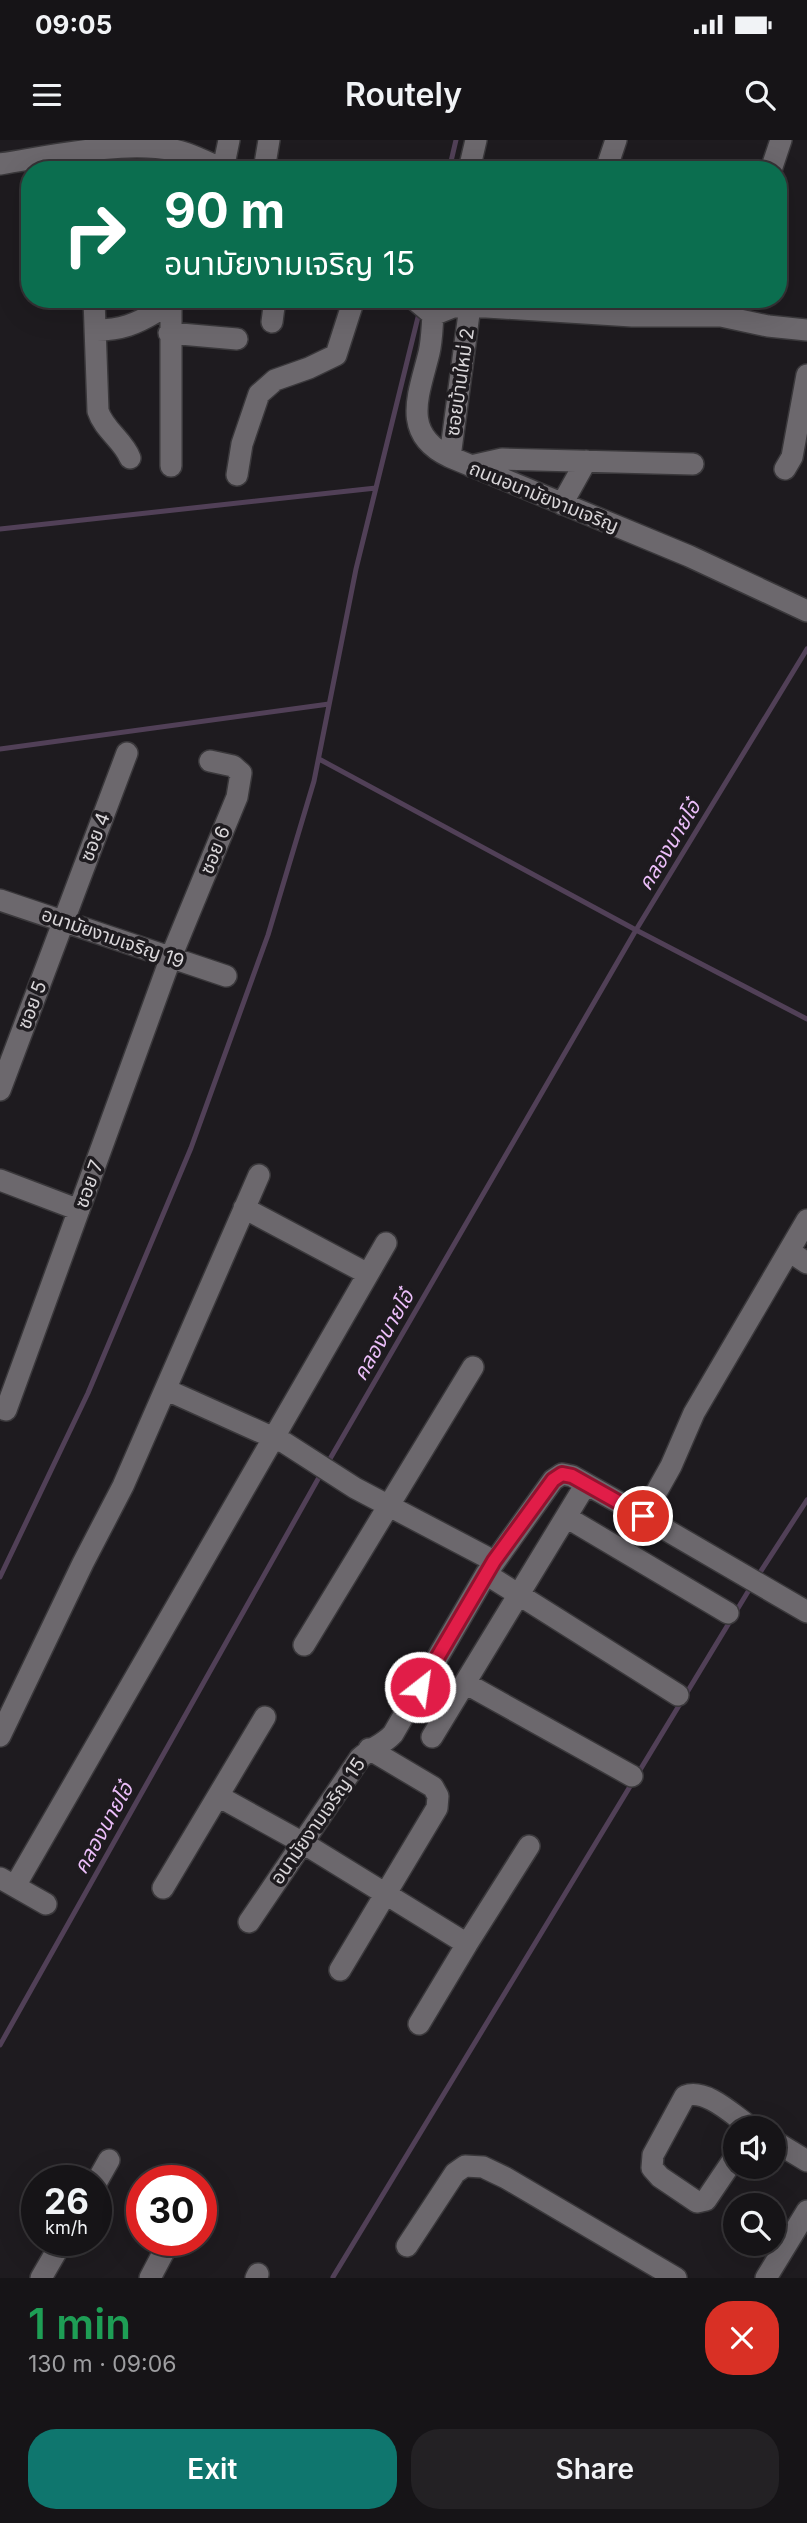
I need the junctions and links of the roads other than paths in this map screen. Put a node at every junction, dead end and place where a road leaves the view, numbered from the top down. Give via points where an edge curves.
1 (229, 140) edge
2 (269, 140) edge
3 (476, 140) edge
4 (616, 140) edge
5 (781, 140) edge
6 (32, 150) edge
7 (93, 153) edge
8 (175, 160) edge
9 (225, 161) edge
10 (266, 161) edge
11 (471, 161) edge
12 (610, 161) edge
13 (774, 161) edge
14 (0, 164) edge
15 (95, 308) edge
16 (159, 308) edge
17 (164, 308) edge
18 (274, 308) edge
19 (351, 308) edge
20 (448, 308) edge
21 (581, 308) edge
22 (724, 308) edge
23 (272, 322) dead end
24 (97, 330) junction
25 (807, 330) edge
26 (169, 333) junction
27 (237, 339) dead end
28 (807, 375) edge
29 (450, 457) junction
30 (130, 458) dead end
31 (586, 461) junction
32 (693, 464) dead end
33 (171, 466) dead end
34 (471, 466) junction
35 (785, 469) dead end
36 (237, 475) dead end
37 (562, 504) junction
38 (807, 611) edge
39 (127, 753) dead end
40 (210, 761) dead end
41 (0, 900) edge
42 (64, 921) junction
43 (171, 957) junction
44 (226, 976) dead end
45 (0, 1090) edge
46 (259, 1175) dead end
47 (0, 1180) edge
48 (244, 1208) junction
49 (79, 1210) junction
50 (807, 1220) edge
51 (386, 1243) dead end
52 (789, 1251) junction
53 (807, 1263) edge
54 (368, 1274) junction
55 (473, 1367) dead end
56 (166, 1390) junction
57 (6, 1410) dead end
58 (274, 1438) junction
59 (586, 1484) junction
60 (389, 1506) junction
61 (643, 1516) junction
62 (566, 1517) junction
63 (490, 1567) junction
64 (520, 1596) junction
65 (807, 1612) edge
66 (728, 1613) dead end
67 (304, 1645) dead end
68 (465, 1683) junction
69 (678, 1695) dead end
70 (265, 1717) dead end
71 (0, 1736) edge
72 (432, 1737) dead end
73 (369, 1749) junction
74 (632, 1776) dead end
75 (218, 1796) junction
76 (303, 1843) junction
77 (529, 1846) dead end
78 (7, 1882) edge
79 (163, 1888) dead end
80 (387, 1895) junction
81 (46, 1904) dead end
82 (250, 1922) dead end
83 (467, 1944) junction
84 (340, 1970) dead end
85 (419, 2024) dead end
86 (734, 2116) edge
87 (786, 2148) edge
88 (109, 2160) dead end
89 (807, 2161) edge
90 (106, 2165) edge
91 (723, 2175) edge
92 (807, 2211) edge
93 (407, 2246) dead end
94 (54, 2256) edge
95 (162, 2256) edge
96 (41, 2278) edge
97 (150, 2278) edge
98 (677, 2278) edge
99 (766, 2278) edge

1 - 9 street
2 - 10 street
3 - 11 street
4 - 12 street
5 - 13 street
6 - 7 street
6 - 14 street
7 - 8 street via 142,146
15 - 24 street
16 - 24 street via 134,326
17 - 26 street
18 - 23 street
19 - 36 street via 335,355 275,380 259,394
20 - 29 street, ซอยบ้านใหม่ 2
20 - 29 street, ถนนอนามัยงามเจริญ via 430,349 416,406 426,442
21 - 22 street via 632,316
22 - 25 street via 768,326
24 - 30 street via 97,411
26 - 27 street
26 - 33 street
28 - 35 street via 792,457
29 - 34 street, ถนนอนามัยงามเจริญ
31 - 32 street
31 - 34 street via 502,460
31 - 37 street
34 - 37 street, ถนนอนามัยงามเจริญ
37 - 38 street, ถนนอนามัยงามเจริญ
39 - 42 street, ซอย 4
40 - 43 street, ซอย 6 via 233,766 241,774 237,796
41 - 42 street, อนามัยงามเจริญ 19
42 - 43 street, อนามัยงามเจริญ 19
42 - 45 street, ซอย 5
43 - 44 street, อนามัยงามเจริญ 19
43 - 49 street, ซอย 7
46 - 48 street
47 - 49 street
48 - 54 street
48 - 56 street
49 - 57 street, ซอย 7
50 - 52 street
51 - 54 street
52 - 53 street
52 - 61 street via 694,1413
54 - 58 street
55 - 60 street
56 - 58 street
56 - 71 street
58 - 60 street
58 - 78 street
59 - 61 street, อนามัยงามเจริญ 15
59 - 62 street
59 - 63 street, อนามัยงามเจริญ 15 via 562,1474 553,1480
60 - 63 street
60 - 67 street
61 - 65 street, อนามัยงามเจริญ 15
62 - 64 street
62 - 66 street
63 - 64 street
63 - 73 street, อนามัยงามเจริญ 15 via 393,1734 383,1745
64 - 68 street
64 - 69 street
68 - 72 street
68 - 74 street
70 - 75 street
73 - 76 street, อนามัยงามเจริญ 15
73 - 80 street via 432,1787 438,1796 437,1808
75 - 76 street
75 - 79 street
76 - 80 street
76 - 82 street, อนามัยงามเจริญ 15
77 - 83 street
78 - 81 street
80 - 83 street
80 - 84 street
83 - 85 street
86 - 91 street via 706,2097 685,2096 653,2155 652,2168 660,2177 698,2202 706,2200
87 - 89 street
88 - 90 street
92 - 99 street
93 - 98 street via 455,2173 465,2165 483,2167
94 - 96 street
95 - 97 street

